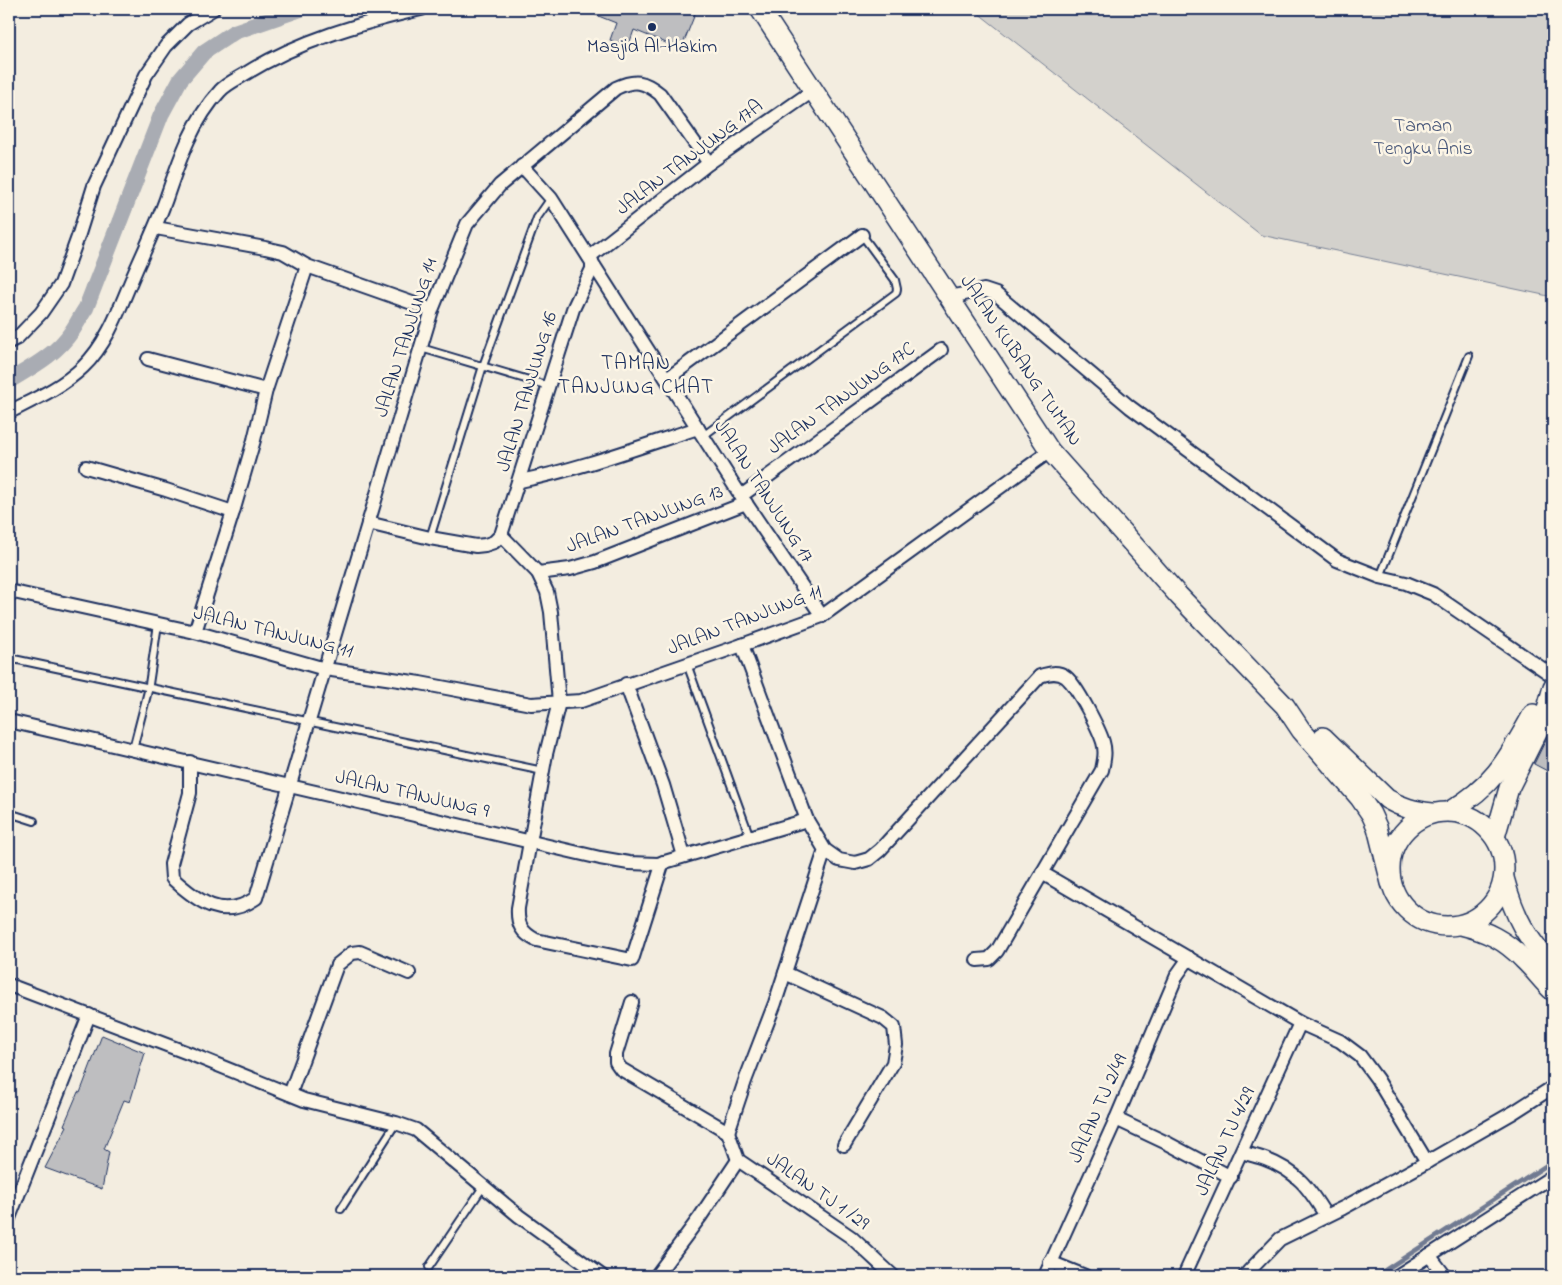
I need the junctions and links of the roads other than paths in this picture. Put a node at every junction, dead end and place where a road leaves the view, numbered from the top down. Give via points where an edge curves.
1 (213, 9) edge
2 (421, 9) edge
3 (760, 9) edge
4 (379, 14) edge
5 (814, 90) junction
6 (709, 163) junction
7 (522, 166) junction
8 (551, 198) junction
9 (156, 228) junction
10 (862, 235) joint
11 (590, 259) junction
12 (307, 266) junction
13 (949, 297) junction
14 (432, 310) junction
15 (9, 342) edge
16 (420, 348) junction
17 (941, 350) dead end
18 (1469, 356) dead end
19 (148, 359) dead end
20 (483, 366) junction
21 (667, 379) junction
22 (549, 386) junction
23 (266, 390) junction
24 (9, 412) edge
25 (700, 432) junction
26 (1050, 451) junction
27 (86, 467) dead end
28 (520, 480) junction
29 (744, 499) junction
30 (232, 512) junction
31 (368, 522) junction
32 (501, 535) junction
33 (430, 538) junction
34 (538, 573) junction
35 (1380, 577) junction
36 (9, 591) edge
37 (822, 616) junction
38 (158, 624) junction
39 (195, 632) junction
40 (742, 645) junction
41 (9, 658) edge
42 (687, 664) junction
43 (325, 669) junction
44 (626, 684) junction
45 (1552, 685) edge
46 (148, 687) junction
47 (559, 702) junction
48 (1285, 706) junction
49 (9, 721) edge
50 (308, 722) junction
51 (133, 749) junction
52 (190, 762) junction
53 (543, 771) junction
54 (290, 786) junction
55 (1441, 812) junction
56 (9, 813) edge
57 (806, 820) junction
58 (34, 821) dead end
59 (750, 837) junction
60 (1495, 837) junction
61 (530, 842) junction
62 (825, 850) junction
63 (684, 856) junction
64 (663, 862) junction
65 (1042, 873) junction
66 (1504, 878) junction
67 (1392, 883) junction
68 (1461, 925) junction
69 (1189, 958) junction
70 (977, 960) dead end
71 (1553, 968) edge
72 (409, 973) dead end
73 (785, 973) junction
74 (9, 985) edge
75 (1553, 991) edge
76 (632, 1002) dead end
77 (90, 1016) junction
78 (1300, 1023) junction
79 (1553, 1087) edge
80 (290, 1094) junction
81 (1116, 1119) junction
82 (396, 1122) junction
83 (728, 1132) junction
84 (844, 1145) dead end
85 (1242, 1152) junction
86 (738, 1160) junction
87 (1427, 1162) junction
88 (1553, 1176) edge
89 (1231, 1177) junction
90 (483, 1186) junction
91 (341, 1210) dead end
92 (1326, 1216) junction
93 (9, 1218) edge
94 (1428, 1256) junction
95 (1050, 1262) junction
96 (429, 1267) dead end
97 (602, 1276) edge
98 (656, 1276) edge
99 (893, 1276) edge
100 (1045, 1276) edge
101 (1085, 1276) edge
102 (1184, 1276) edge
103 (1245, 1276) edge
104 (1397, 1276) edge
105 (1445, 1276) edge

1 - 15 street via 188,24 166,46 146,75 94,186 61,284 41,314
2 - 4 street
3 - 5 main road, JALAN KUBANG TUMAN
4 - 9 street via 266,60 221,89 200,116 176,169
5 - 6 street, JALAN TANJUNG 17A
5 - 13 main road, JALAN KUBANG TUMAN
6 - 7 street, JALAN TANJUNG 14 via 660,94 638,82 616,88
6 - 11 street, JALAN TANJUNG 17A
7 - 8 street, JALAN TANJUNG 17
7 - 14 street, JALAN TANJUNG 14 via 500,185 467,224
8 - 11 street, JALAN TANJUNG 17
8 - 20 lane via 537,218
9 - 12 street via 283,252
9 - 24 street via 118,314 102,344 85,366 46,394
10 - 21 street
10 - 25 lane via 895,280 896,293
11 - 21 street, JALAN TANJUNG 17
11 - 22 street, JALAN TANJUNG 16 via 592,269 573,308
12 - 14 street
12 - 23 street
13 - 26 main road, JALAN KUBANG TUMAN
13 - 35 street via 984,290 996,294 1130,406 1337,560
14 - 16 street, JALAN TANJUNG 14
16 - 20 lane
16 - 31 street, JALAN TANJUNG 14
17 - 29 street, JALAN TANJUNG 17C
18 - 35 lane
19 - 23 street
20 - 22 lane
20 - 33 lane
21 - 25 street, JALAN TANJUNG 17
22 - 28 street, JALAN TANJUNG 16
23 - 30 street
25 - 28 street via 550,475
25 - 29 street, JALAN TANJUNG 17
26 - 37 street, JALAN TANJUNG 11
26 - 48 main road, JALAN KUBANG TUMAN via 1179,596
27 - 30 street
28 - 32 street, JALAN TANJUNG 16
29 - 34 street, JALAN TANJUNG 13 via 595,562
29 - 37 street, JALAN TANJUNG 17
30 - 39 street
31 - 33 street
31 - 43 street, JALAN TANJUNG 14
32 - 33 street via 485,546
32 - 34 street
34 - 47 street via 547,592 551,612
35 - 45 street via 1433,594
36 - 38 street, JALAN TANJUNG 11
37 - 40 street, JALAN TANJUNG 11
38 - 39 street, JALAN TANJUNG 11
38 - 46 lane
39 - 43 street, JALAN TANJUNG 11
40 - 42 street, JALAN TANJUNG 11
40 - 57 street
41 - 46 lane
42 - 44 street, JALAN TANJUNG 11
42 - 59 lane
43 - 47 street, JALAN TANJUNG 11 via 531,704
43 - 50 street, JALAN TANJUNG 14
44 - 47 street, JALAN TANJUNG 11 via 581,701
44 - 63 street via 663,785
45 - 55 main road via 1491,781 1478,793
45 - 60 main road via 1545,716 1509,788
46 - 50 lane
46 - 51 lane
47 - 53 street
48 - 55 main road, JALAN KUBANG TUMAN via 1309,723 1387,799 1406,809
48 - 67 main road, JALAN KUBANG TUMAN via 1371,814
49 - 51 street, JALAN TANJUNG 9
50 - 53 lane
50 - 54 street, JALAN TANJUNG 14
51 - 52 street, JALAN TANJUNG 9
52 - 54 street, JALAN TANJUNG 9
52 - 54 street, JALAN TANJUNG 14 via 190,793 171,864 172,878 212,907 230,909 246,905 256,898
53 - 61 street
54 - 61 street, JALAN TANJUNG 9
55 - 60 main road via 1467,815 1483,824
55 - 67 main road via 1420,818 1405,830 1395,846 1390,864
56 - 58 lane
57 - 59 street, JALAN TANJUNG 9
57 - 62 street
59 - 63 street, JALAN TANJUNG 9
60 - 66 main road via 1501,850
61 - 64 street, JALAN TANJUNG 9 via 629,863
61 - 64 street via 517,918 526,935 536,940 632,960
62 - 65 street via 839,860 855,863 869,859 1040,676 1052,672 1066,677 1086,705 1104,742 1105,755 1102,770
62 - 73 street
63 - 64 street, JALAN TANJUNG 9
65 - 69 street
65 - 70 street via 997,951 989,959
66 - 68 main road via 1490,907
66 - 71 main road via 1523,929
67 - 68 main road via 1397,897 1418,918 1431,925
68 - 75 main road via 1487,932 1509,945
69 - 78 street
69 - 81 street, JALAN TJ 2/49 via 1177,975
72 - 80 street via 360,952 344,958 338,965
73 - 83 street
73 - 84 street via 883,1018 894,1027 896,1045 892,1063
74 - 77 street
76 - 83 street via 616,1054 616,1062 621,1069
77 - 80 street
77 - 93 street
78 - 85 street, JALAN TJ 4/29
78 - 87 street via 1340,1041 1360,1056
79 - 87 street
80 - 82 street
81 - 89 street
81 - 95 street, JALAN TJ 2/49
82 - 90 street via 416,1130
82 - 91 lane
83 - 86 street, JALAN TJ 1 /29
85 - 89 street, JALAN TJ 4/29
85 - 92 street via 1263,1158 1297,1177 1312,1192
86 - 98 street
86 - 99 street, JALAN TJ 1 /29 via 851,1237
87 - 92 street
88 - 94 street
89 - 102 street, JALAN TJ 4/29
90 - 96 lane
90 - 97 street
92 - 103 street via 1280,1239
94 - 104 street
94 - 105 street
95 - 100 street, JALAN TJ 2/49
95 - 101 street

